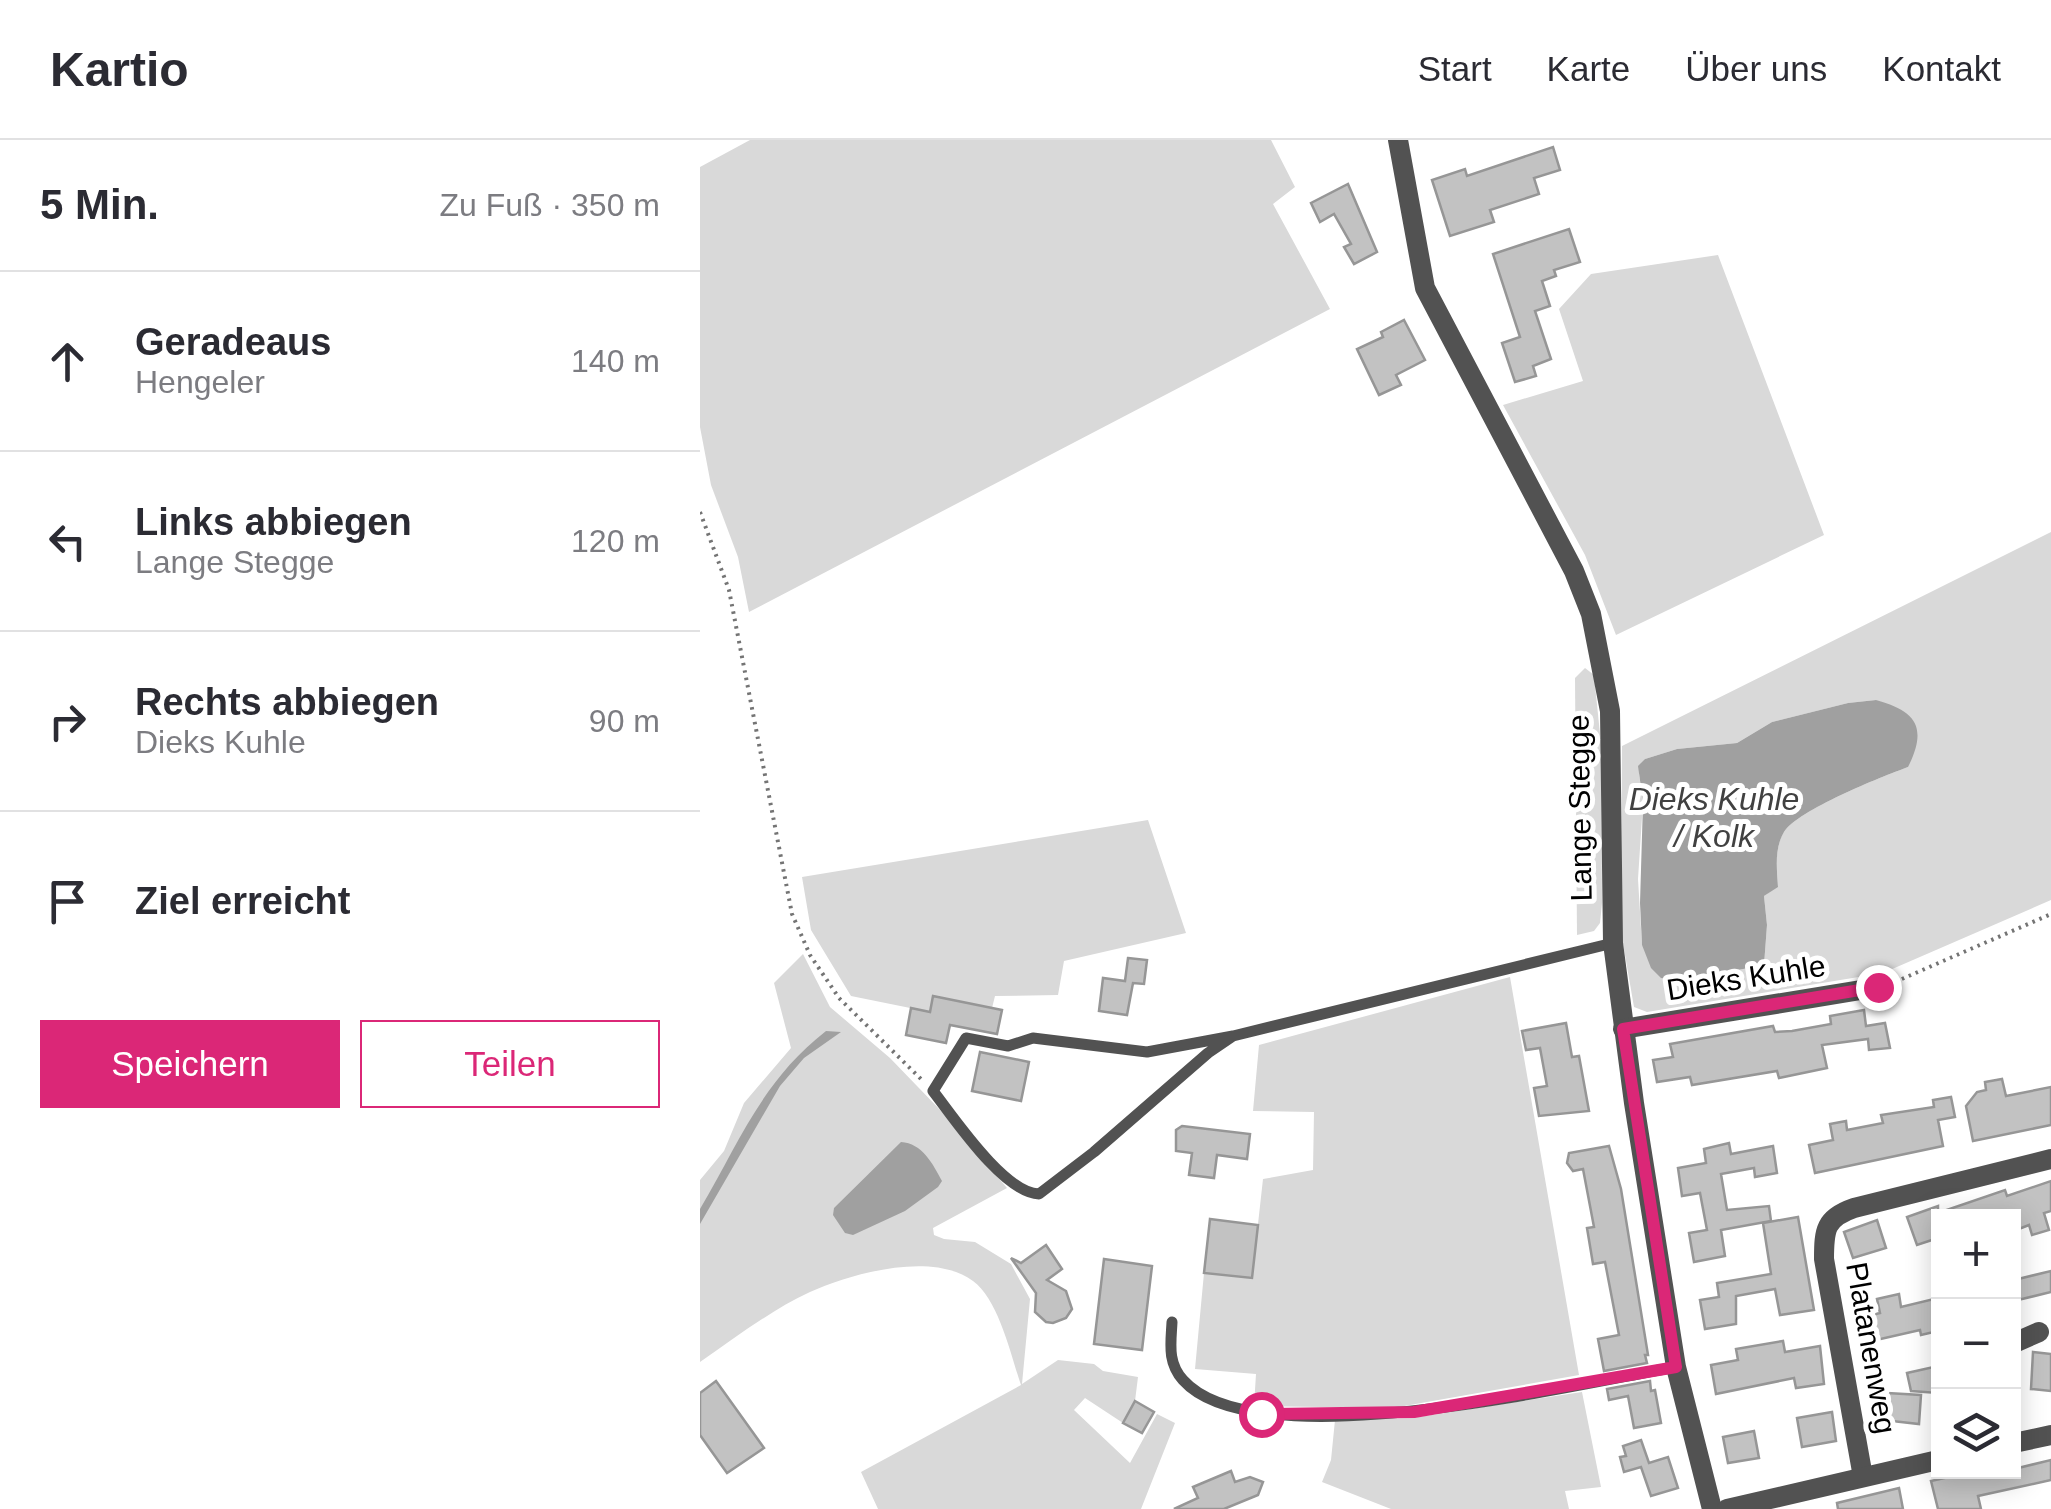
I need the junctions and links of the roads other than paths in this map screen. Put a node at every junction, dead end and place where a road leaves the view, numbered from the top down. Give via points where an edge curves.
1 (1398, 140) edge
2 (1612, 943) junction
3 (1878, 987) road end
4 (1623, 1029) junction
5 (1233, 1036) junction
6 (2051, 1159) edge
7 (1172, 1322) dead end
8 (2040, 1332) dead end
9 (2021, 1339) edge
10 (1676, 1367) junction
11 (2051, 1435) edge
12 (2021, 1441) edge
13 (1931, 1462) edge
14 (1863, 1477) junction
15 (1712, 1509) edge
16 (1727, 1509) edge

1 - 2 street, Lange Stegge via 1425,288 1591,614 1610,711
2 - 4 street, Lange Stegge
2 - 5 lane
3 - 4 street, Dieks Kuhle
4 - 10 street, Lange Stegge
5 - 5 lane via 1039,1194 1018,1187 933,1091 966,1038 1008,1046 1033,1038 1147,1052
6 - 14 street, Platanenweg via 1854,1208 1836,1214 1824,1234
7 - 10 lane via 1170,1356 1182,1378 1222,1404 1261,1414 1414,1412
8 - 9 street
10 - 15 street, Lange Stegge
11 - 12 street
13 - 14 street, Platanenweg
14 - 16 street, Platanenweg

